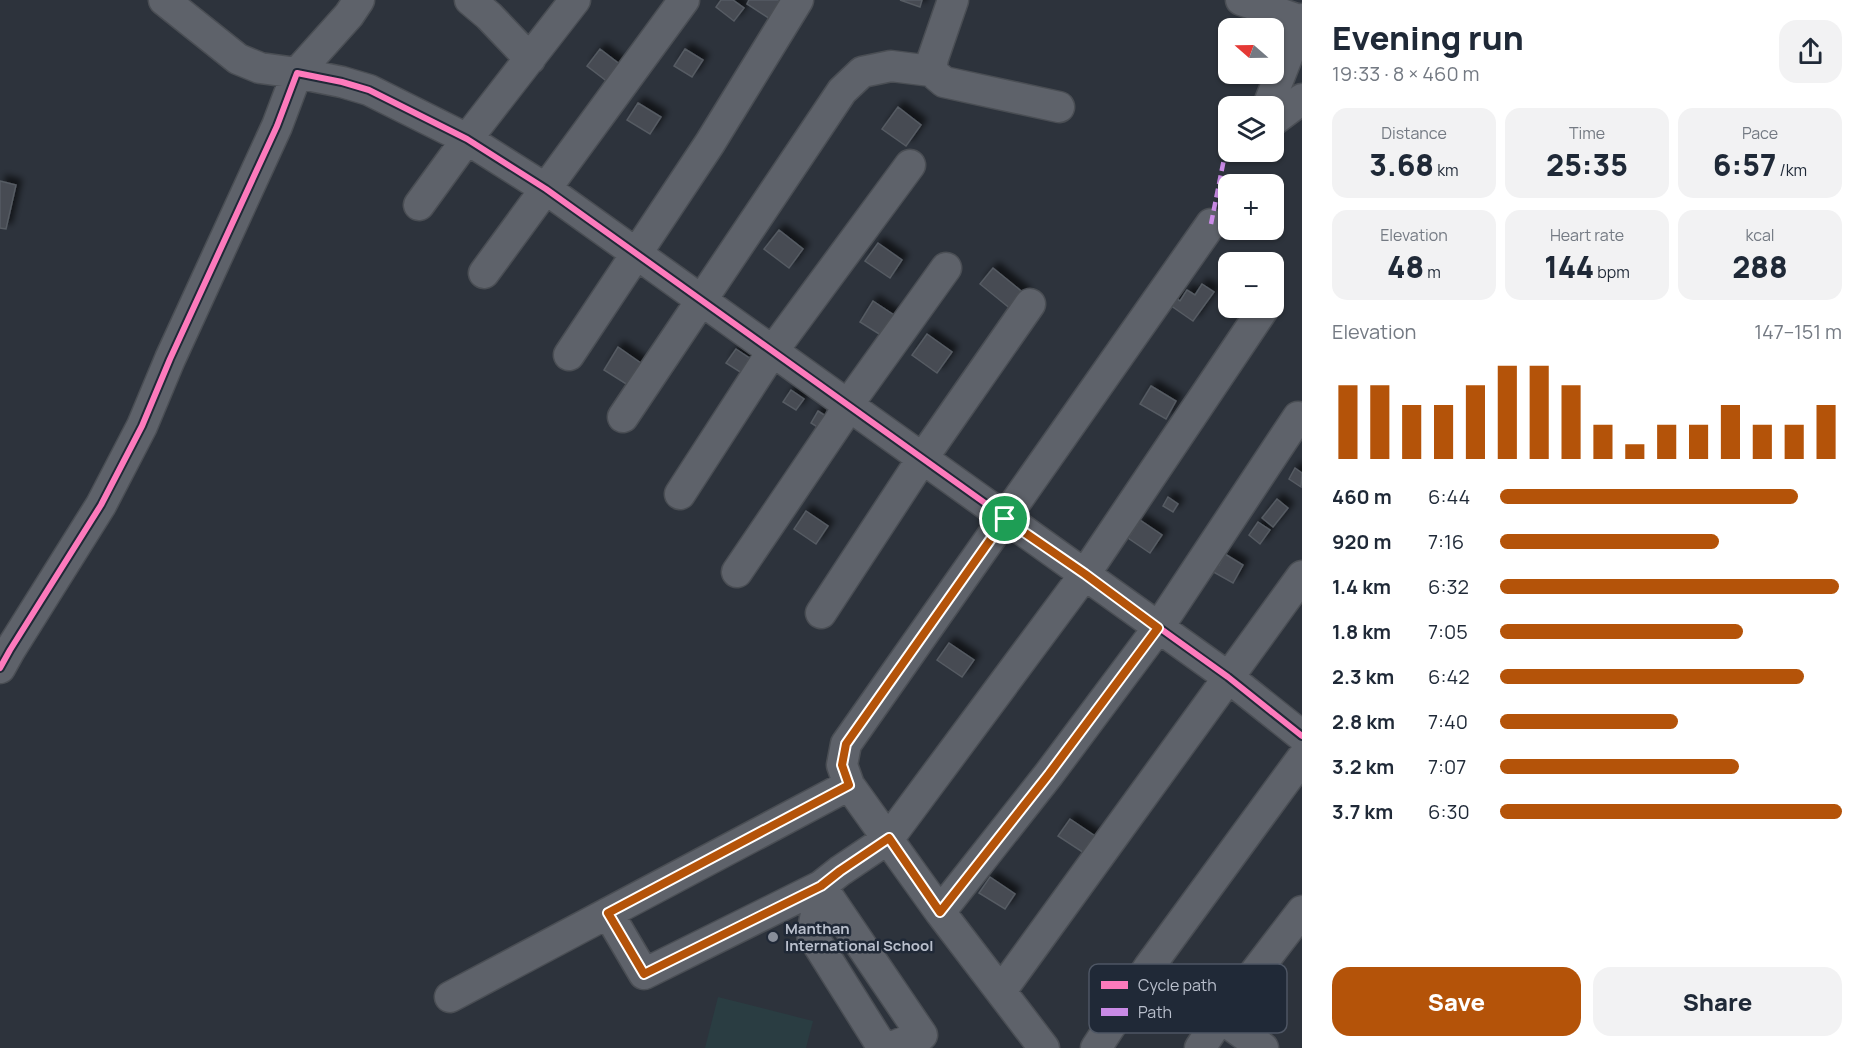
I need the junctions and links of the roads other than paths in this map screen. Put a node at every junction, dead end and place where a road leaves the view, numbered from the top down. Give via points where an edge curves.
1 (164, 0) edge
2 (359, 0) edge
3 (470, 0) edge
4 (575, 0) edge
5 (684, 0) edge
6 (798, 0) edge
7 (953, 0) edge
8 (1241, 0) edge
9 (1302, 20) edge
10 (530, 59) junction
11 (931, 71) junction
12 (297, 73) junction
13 (1272, 96) edge
14 (1302, 99) edge
15 (1059, 107) dead end
16 (1284, 112) edge
17 (468, 139) junction
18 (910, 165) dead end
19 (546, 189) junction
20 (419, 205) dead end
21 (1210, 224) dead end
22 (636, 254) junction
23 (946, 268) dead end
24 (484, 273) dead end
25 (700, 300) junction
26 (1030, 304) dead end
27 (1257, 318) edge
28 (772, 352) junction
29 (569, 355) dead end
30 (847, 406) junction
31 (623, 417) dead end
32 (1298, 417) dead end
33 (922, 459) junction
34 (680, 494) dead end
35 (1005, 519) junction
36 (737, 572) dead end
37 (1085, 574) junction
38 (1302, 576) edge
39 (821, 613) dead end
40 (1158, 628) junction
41 (0, 668) edge
42 (1228, 677) junction
43 (1302, 736) edge
44 (1302, 758) edge
45 (849, 785) junction
46 (889, 838) junction
47 (821, 886) junction
48 (1302, 911) edge
49 (940, 912) junction
50 (608, 913) junction
51 (1151, 964) edge
52 (1261, 964) edge
53 (1000, 991) junction
54 (450, 997) dead end
55 (1106, 1033) edge
56 (1210, 1033) edge
57 (1242, 1033) edge
58 (883, 1048) edge
59 (889, 1048) edge
60 (1044, 1048) edge
61 (1096, 1048) edge
62 (1200, 1048) edge
63 (1263, 1048) edge

1 - 12 street via 238,59 260,68
2 - 12 street
3 - 10 street
4 - 10 street
5 - 19 street
6 - 22 street
7 - 11 street
8 - 9 street
9 - 13 street
10 - 17 street
11 - 15 street via 944,82
11 - 25 street via 891,66 862,72 842,92
12 - 17 street via 369,90
12 - 41 street via 142,426 101,505
14 - 16 street
17 - 19 street
17 - 20 street
18 - 28 street
19 - 22 street
19 - 24 street
21 - 35 street
22 - 25 street
22 - 29 street
23 - 30 street
25 - 28 street
25 - 31 street
26 - 33 street
27 - 37 street
28 - 30 street
28 - 34 street
30 - 33 street
30 - 36 street
32 - 40 street
33 - 35 street
33 - 39 street
35 - 37 street
35 - 45 street via 846,744 842,765
37 - 40 street
37 - 46 street
38 - 42 street
40 - 42 street
40 - 49 street
42 - 43 street
42 - 53 street
44 - 51 street
45 - 46 street
45 - 50 street
46 - 47 street
46 - 49 street
47 - 50 street via 644,974
47 - 58 street via 812,935
47 - 59 street via 922,1035
48 - 52 street
49 - 53 street
50 - 54 street
53 - 60 street
55 - 61 street
56 - 62 street
57 - 63 street

